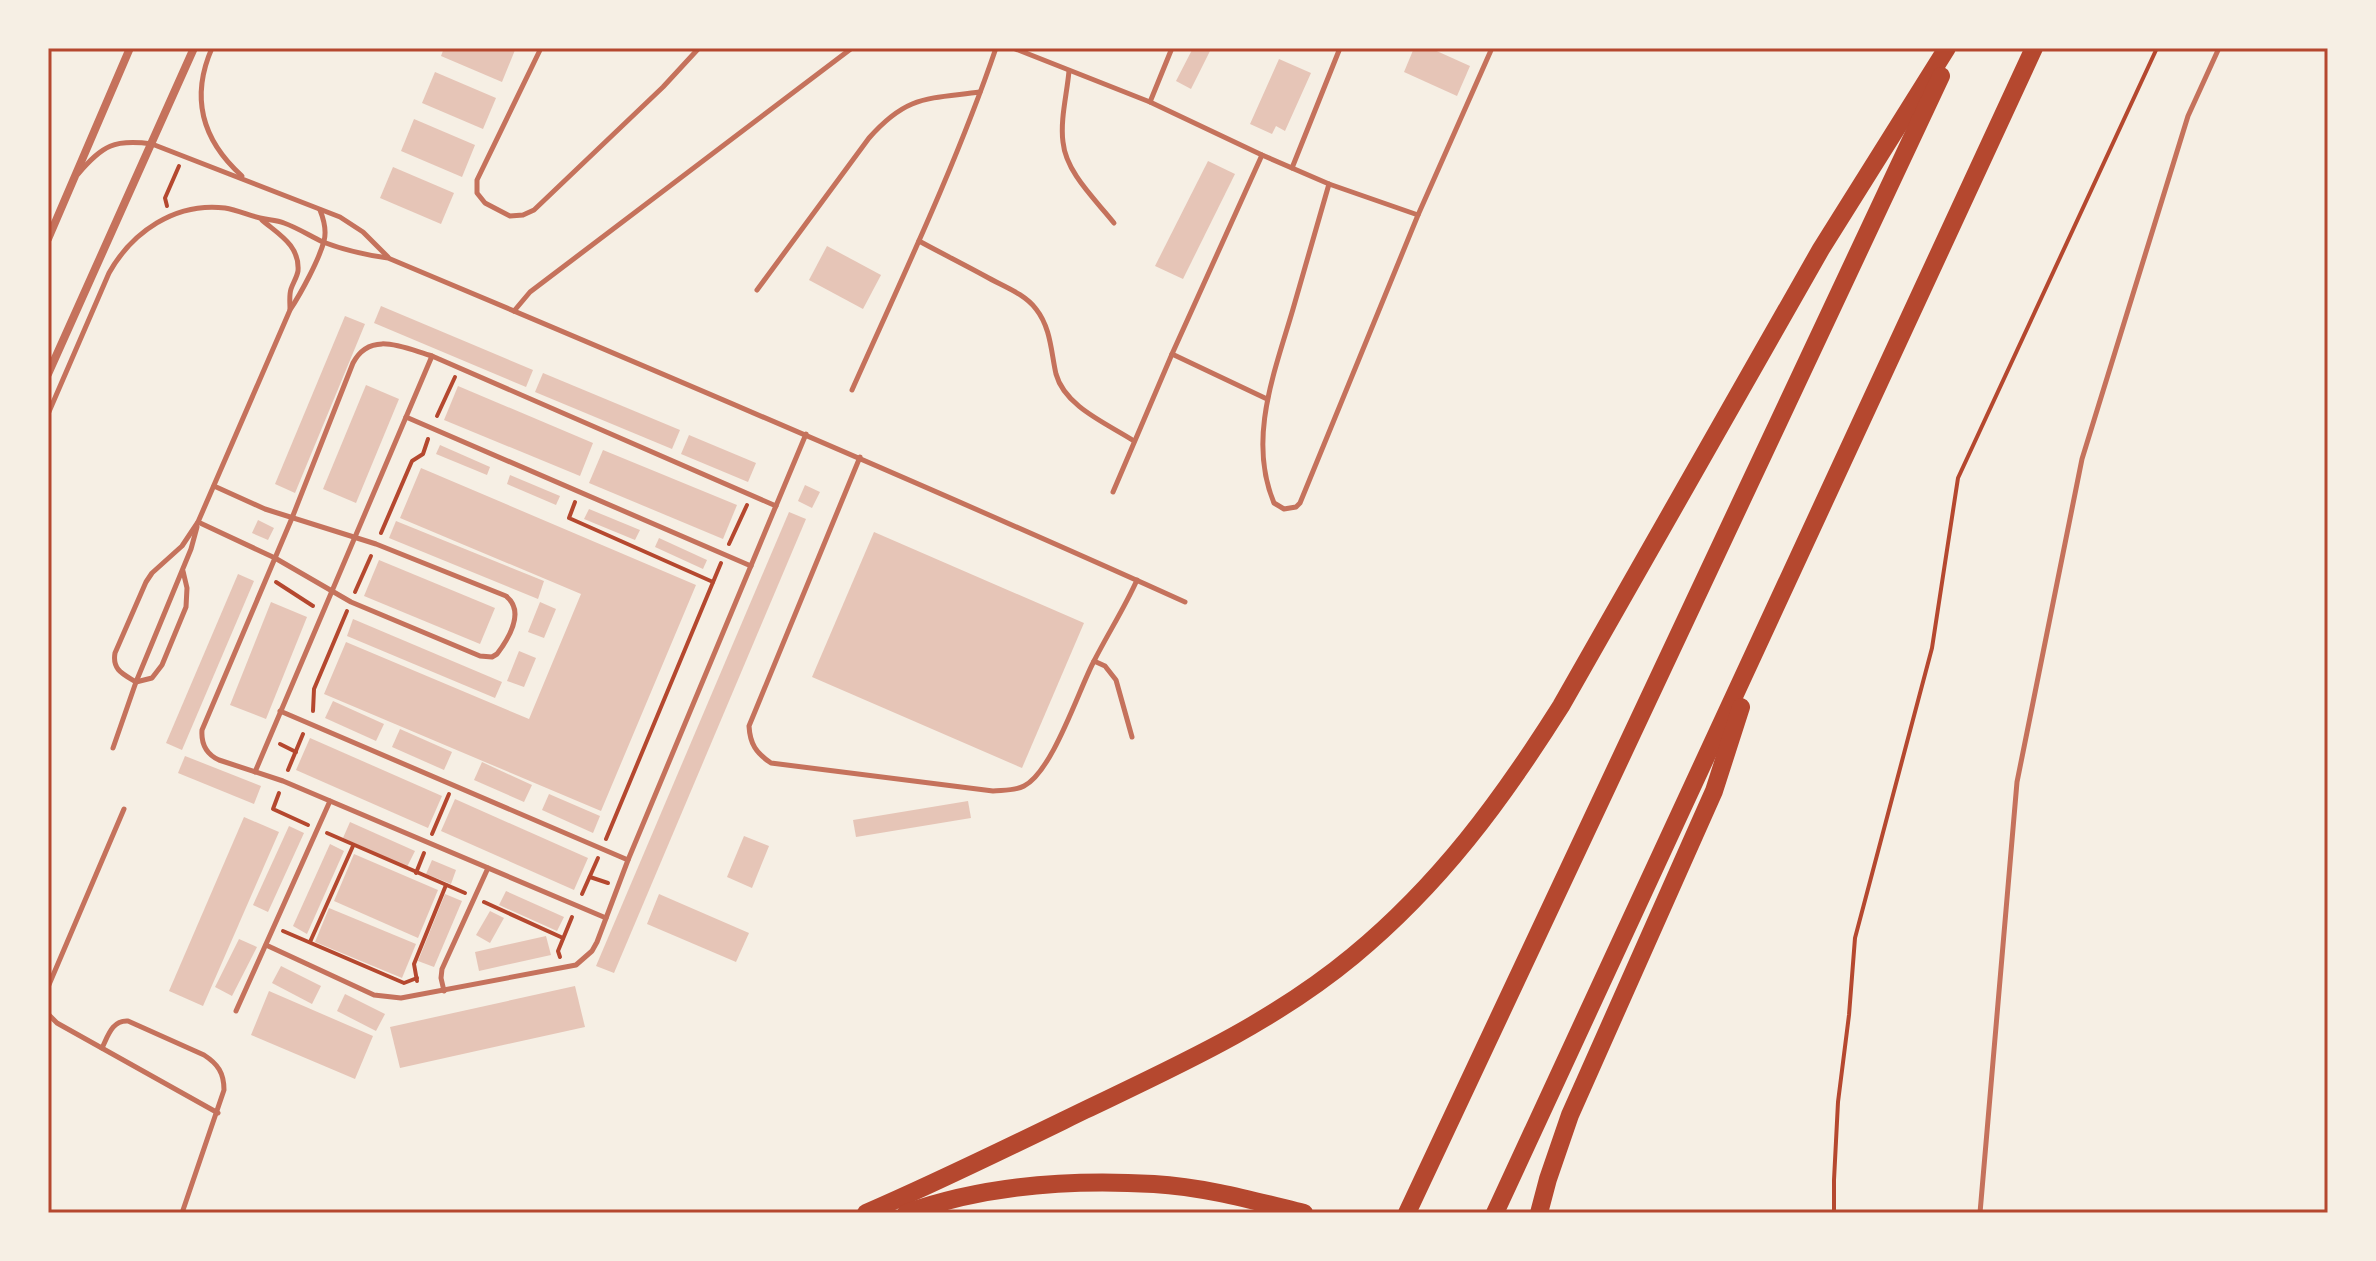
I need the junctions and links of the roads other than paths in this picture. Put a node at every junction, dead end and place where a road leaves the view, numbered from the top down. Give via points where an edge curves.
1 (130, 48) edge
2 (194, 48) edge
3 (212, 48) edge
4 (541, 48) edge
5 (699, 48) edge
6 (852, 48) edge
7 (996, 48) edge
8 (1013, 48) edge
9 (1172, 48) edge
10 (1340, 48) edge
11 (1492, 48) edge
12 (1947, 48) edge
13 (1954, 48) edge
14 (2034, 48) edge
15 (2219, 48) edge
16 (1069, 71) junction
17 (981, 92) junction
18 (1150, 102) junction
19 (152, 144) junction
20 (1262, 155) junction
21 (1292, 168) junction
22 (73, 180) junction
23 (246, 180) junction
24 (1329, 184) junction
25 (320, 210) junction
26 (1418, 215) junction
27 (259, 218) junction
28 (1114, 223) dead end
29 (48, 239) edge
30 (919, 241) junction
31 (324, 242) junction
32 (388, 258) junction
33 (757, 290) dead end
34 (290, 310) junction
35 (514, 311) junction
36 (1172, 354) junction
37 (432, 356) junction
38 (48, 374) edge
39 (852, 390) dead end
40 (1267, 399) junction
41 (48, 414) edge
42 (406, 417) junction
43 (806, 434) junction
44 (1134, 441) junction
45 (860, 457) junction
46 (214, 486) junction
47 (1113, 492) dead end
48 (776, 506) junction
49 (292, 518) junction
50 (198, 522) junction
51 (355, 537) junction
52 (275, 558) junction
53 (751, 566) junction
54 (183, 571) junction
55 (1137, 580) junction
56 (332, 591) junction
57 (1185, 602) dead end
58 (1764, 636) junction
59 (1094, 661) junction
60 (136, 682) junction
61 (280, 711) junction
62 (1132, 737) dead end
63 (113, 748) dead end
64 (255, 772) junction
65 (330, 801) junction
66 (124, 809) dead end
67 (628, 860) junction
68 (488, 868) junction
69 (606, 918) junction
70 (266, 945) junction
71 (48, 987) edge
72 (444, 991) junction
73 (236, 1011) dead end
74 (48, 1014) edge
75 (102, 1048) junction
76 (218, 1113) junction
77 (182, 1213) edge
78 (866, 1213) edge
79 (906, 1213) edge
80 (1304, 1213) edge
81 (1407, 1213) edge
82 (1495, 1213) edge
83 (1539, 1213) edge
84 (1980, 1213) edge

1 - 22 street
2 - 19 street
3 - 23 lane via 201,80 202,109 216,149
4 - 5 lane via 477,180 480,198 510,216 534,210
6 - 35 lane via 530,292
7 - 17 lane
8 - 16 lane
9 - 18 lane
10 - 21 lane
11 - 26 lane
12 - 78 highway via 1821,249 1561,706 1522,768 1443,869 1354,955 1256,1024
13 - 81 highway
14 - 58 highway
15 - 84 lane via 2188,116 2079,475 2017,782
16 - 18 lane
16 - 28 lane via 1063,130 1067,158
17 - 30 lane
17 - 33 lane via 920,100 882,123
18 - 20 lane
19 - 22 lane via 119,142 94,156
19 - 23 lane
19 - 38 street
20 - 21 lane
20 - 36 lane
21 - 24 lane
22 - 29 street
23 - 25 lane
24 - 26 lane
24 - 40 lane
25 - 31 lane
25 - 32 lane via 352,224
26 - 40 lane via 1300,503 1290,509 1274,503 1267,482
27 - 31 lane via 283,222
27 - 34 lane via 293,248 298,273
27 - 41 lane via 203,208 170,216 131,241 109,273
30 - 39 lane
30 - 44 lane via 1032,304 1048,333 1065,392
31 - 32 lane
31 - 34 lane
32 - 35 lane
34 - 46 lane
35 - 43 lane
36 - 40 lane
36 - 44 lane
37 - 42 lane
37 - 48 lane
37 - 49 lane via 380,342 363,348
42 - 51 lane
42 - 53 lane
43 - 45 lane
43 - 48 lane
44 - 47 lane
45 - 55 lane
45 - 59 lane via 749,726 760,756 771,763 1012,790 1026,786 1048,760
46 - 49 lane
46 - 50 lane
48 - 53 lane
49 - 51 lane
49 - 52 lane
50 - 52 lane
50 - 54 lane
50 - 60 lane via 146,582 115,653 117,669
51 - 56 lane
51 - 56 lane via 506,596 516,618 501,650 486,658
52 - 56 lane
52 - 64 lane via 201,737 212,757
53 - 67 lane
54 - 60 lane
54 - 60 lane via 186,607 162,665 152,678
55 - 57 lane
55 - 59 lane
56 - 61 lane
58 - 82 highway
58 - 83 highway via 1714,791 1570,1115
59 - 62 lane via 1116,680
60 - 63 lane
61 - 64 lane
61 - 67 lane
64 - 65 lane
65 - 68 lane
65 - 70 lane
66 - 71 lane
67 - 69 lane
68 - 69 lane
68 - 72 lane via 442,969
69 - 72 lane via 592,951 576,965
70 - 72 lane via 374,995 392,999
70 - 73 lane
74 - 75 lane
75 - 76 lane
75 - 76 lane via 114,1026 128,1021 204,1055 224,1079
76 - 77 lane
79 - 80 highway via 1020,1187 1084,1183 1156,1184

